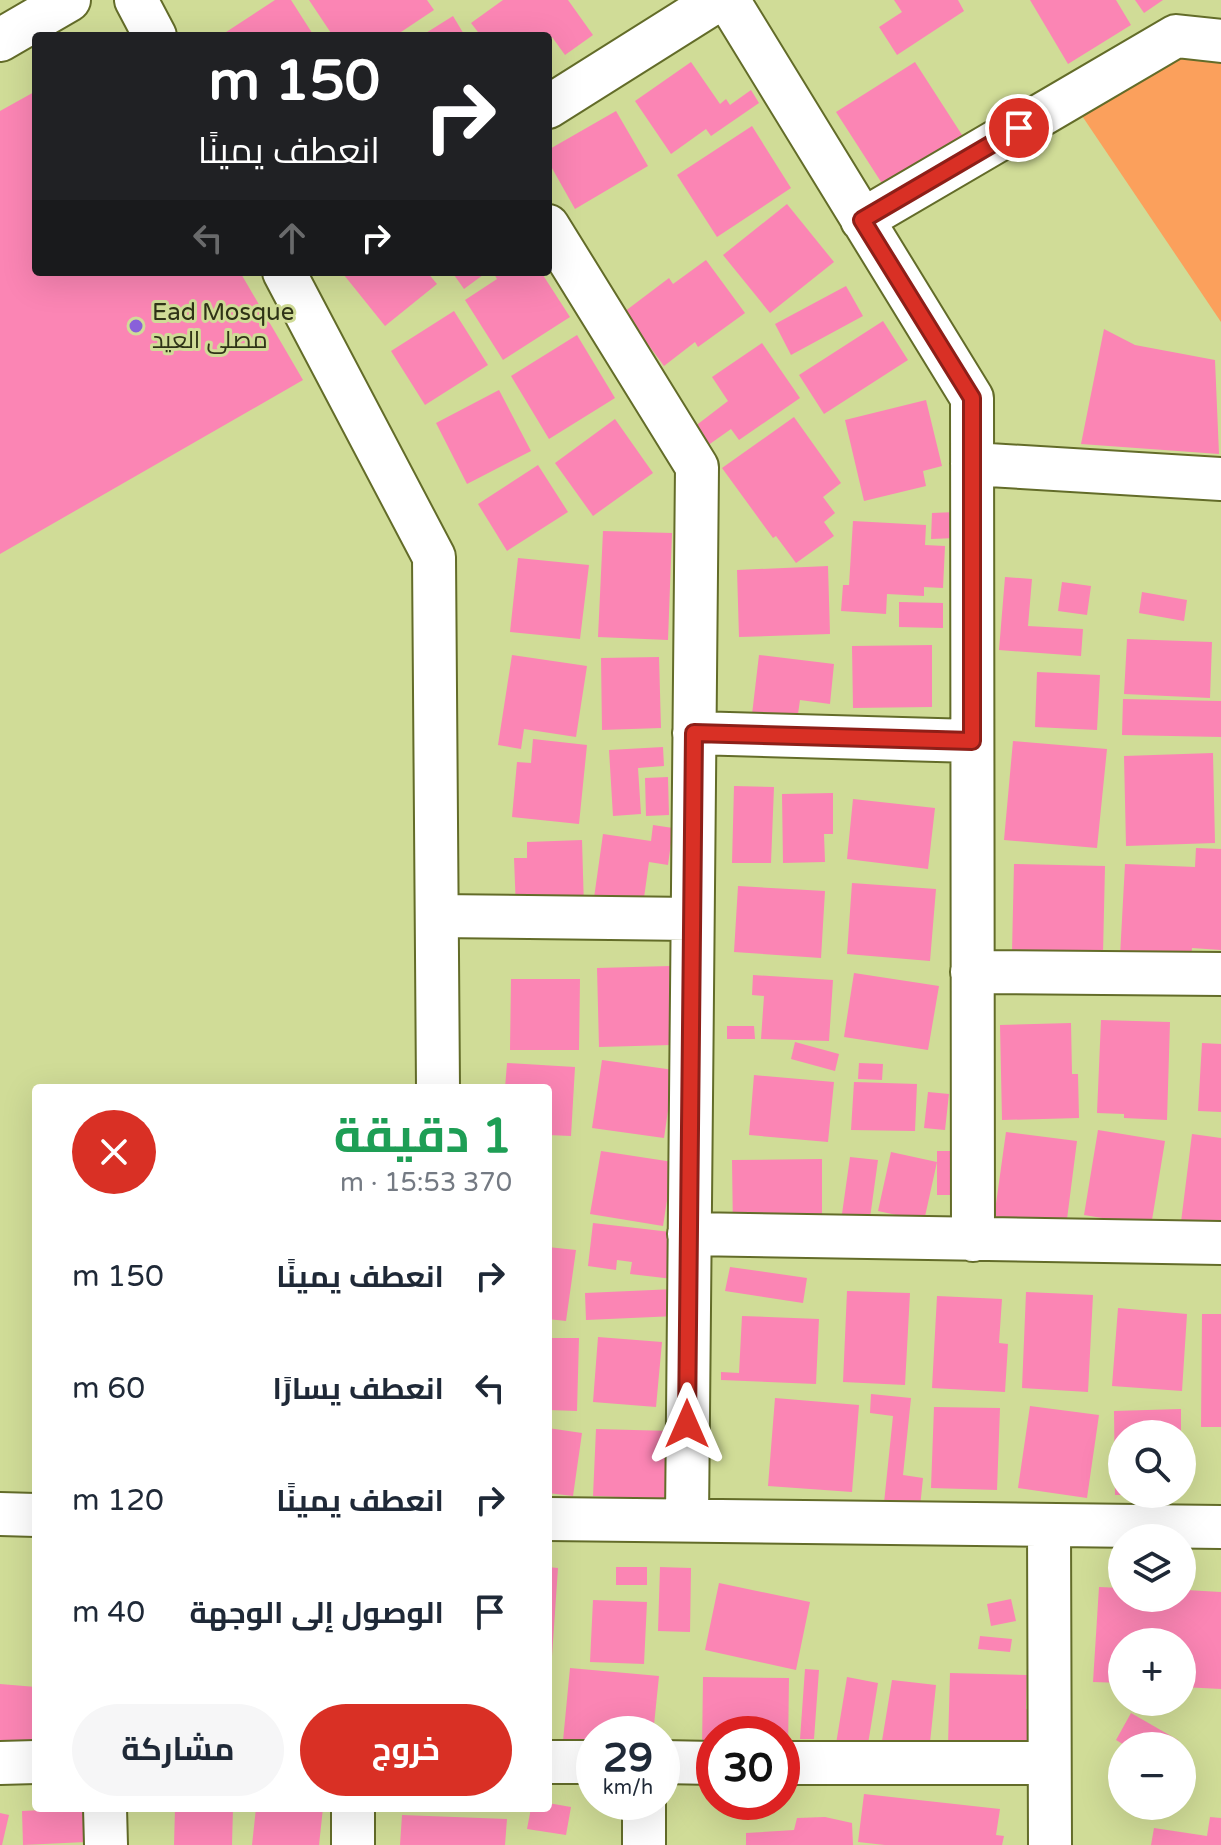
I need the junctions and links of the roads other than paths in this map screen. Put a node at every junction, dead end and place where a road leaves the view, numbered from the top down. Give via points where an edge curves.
1 (69, 0) edge
2 (136, 0) edge
3 (718, 0) edge
4 (728, 0) edge
5 (153, 32) edge
6 (0, 40) edge
7 (1221, 41) edge
8 (552, 104) edge
9 (862, 220) junction
10 (552, 232) edge
11 (286, 276) edge
12 (972, 464) junction
13 (1221, 479) edge
14 (694, 733) junction
15 (972, 741) junction
16 (437, 916) junction
17 (692, 919) junction
18 (972, 972) junction
19 (1221, 974) edge
20 (438, 1084) edge
21 (689, 1234) junction
22 (973, 1240) junction
23 (1221, 1243) edge
24 (0, 1514) edge
25 (32, 1515) edge
26 (552, 1519) edge
27 (687, 1519) junction
28 (1049, 1526) junction
29 (1221, 1527) edge
30 (32, 1762) edge
31 (552, 1762) edge
32 (576, 1762) edge
33 (0, 1763) edge
34 (800, 1763) edge
35 (1049, 1763) junction
36 (105, 1812) edge
37 (353, 1812) edge
38 (644, 1820) edge
39 (106, 1845) edge
40 (353, 1845) edge
41 (644, 1845) edge
42 (1050, 1845) edge

1 - 6 street
2 - 5 street
3 - 8 street
4 - 9 street
7 - 9 street via 1176,36
9 - 12 street via 972,398
10 - 14 street via 697,467
11 - 16 street via 434,557
12 - 13 street
12 - 15 street
14 - 15 street
14 - 17 street
15 - 18 street
16 - 17 street
16 - 20 street
17 - 21 street
18 - 19 street
18 - 22 street
21 - 22 street
21 - 27 street
22 - 23 street
24 - 25 street
26 - 27 street
27 - 28 street
28 - 29 street
28 - 35 street
30 - 33 street
31 - 32 street
34 - 35 street
35 - 42 street
36 - 39 street
37 - 40 street
38 - 41 street

